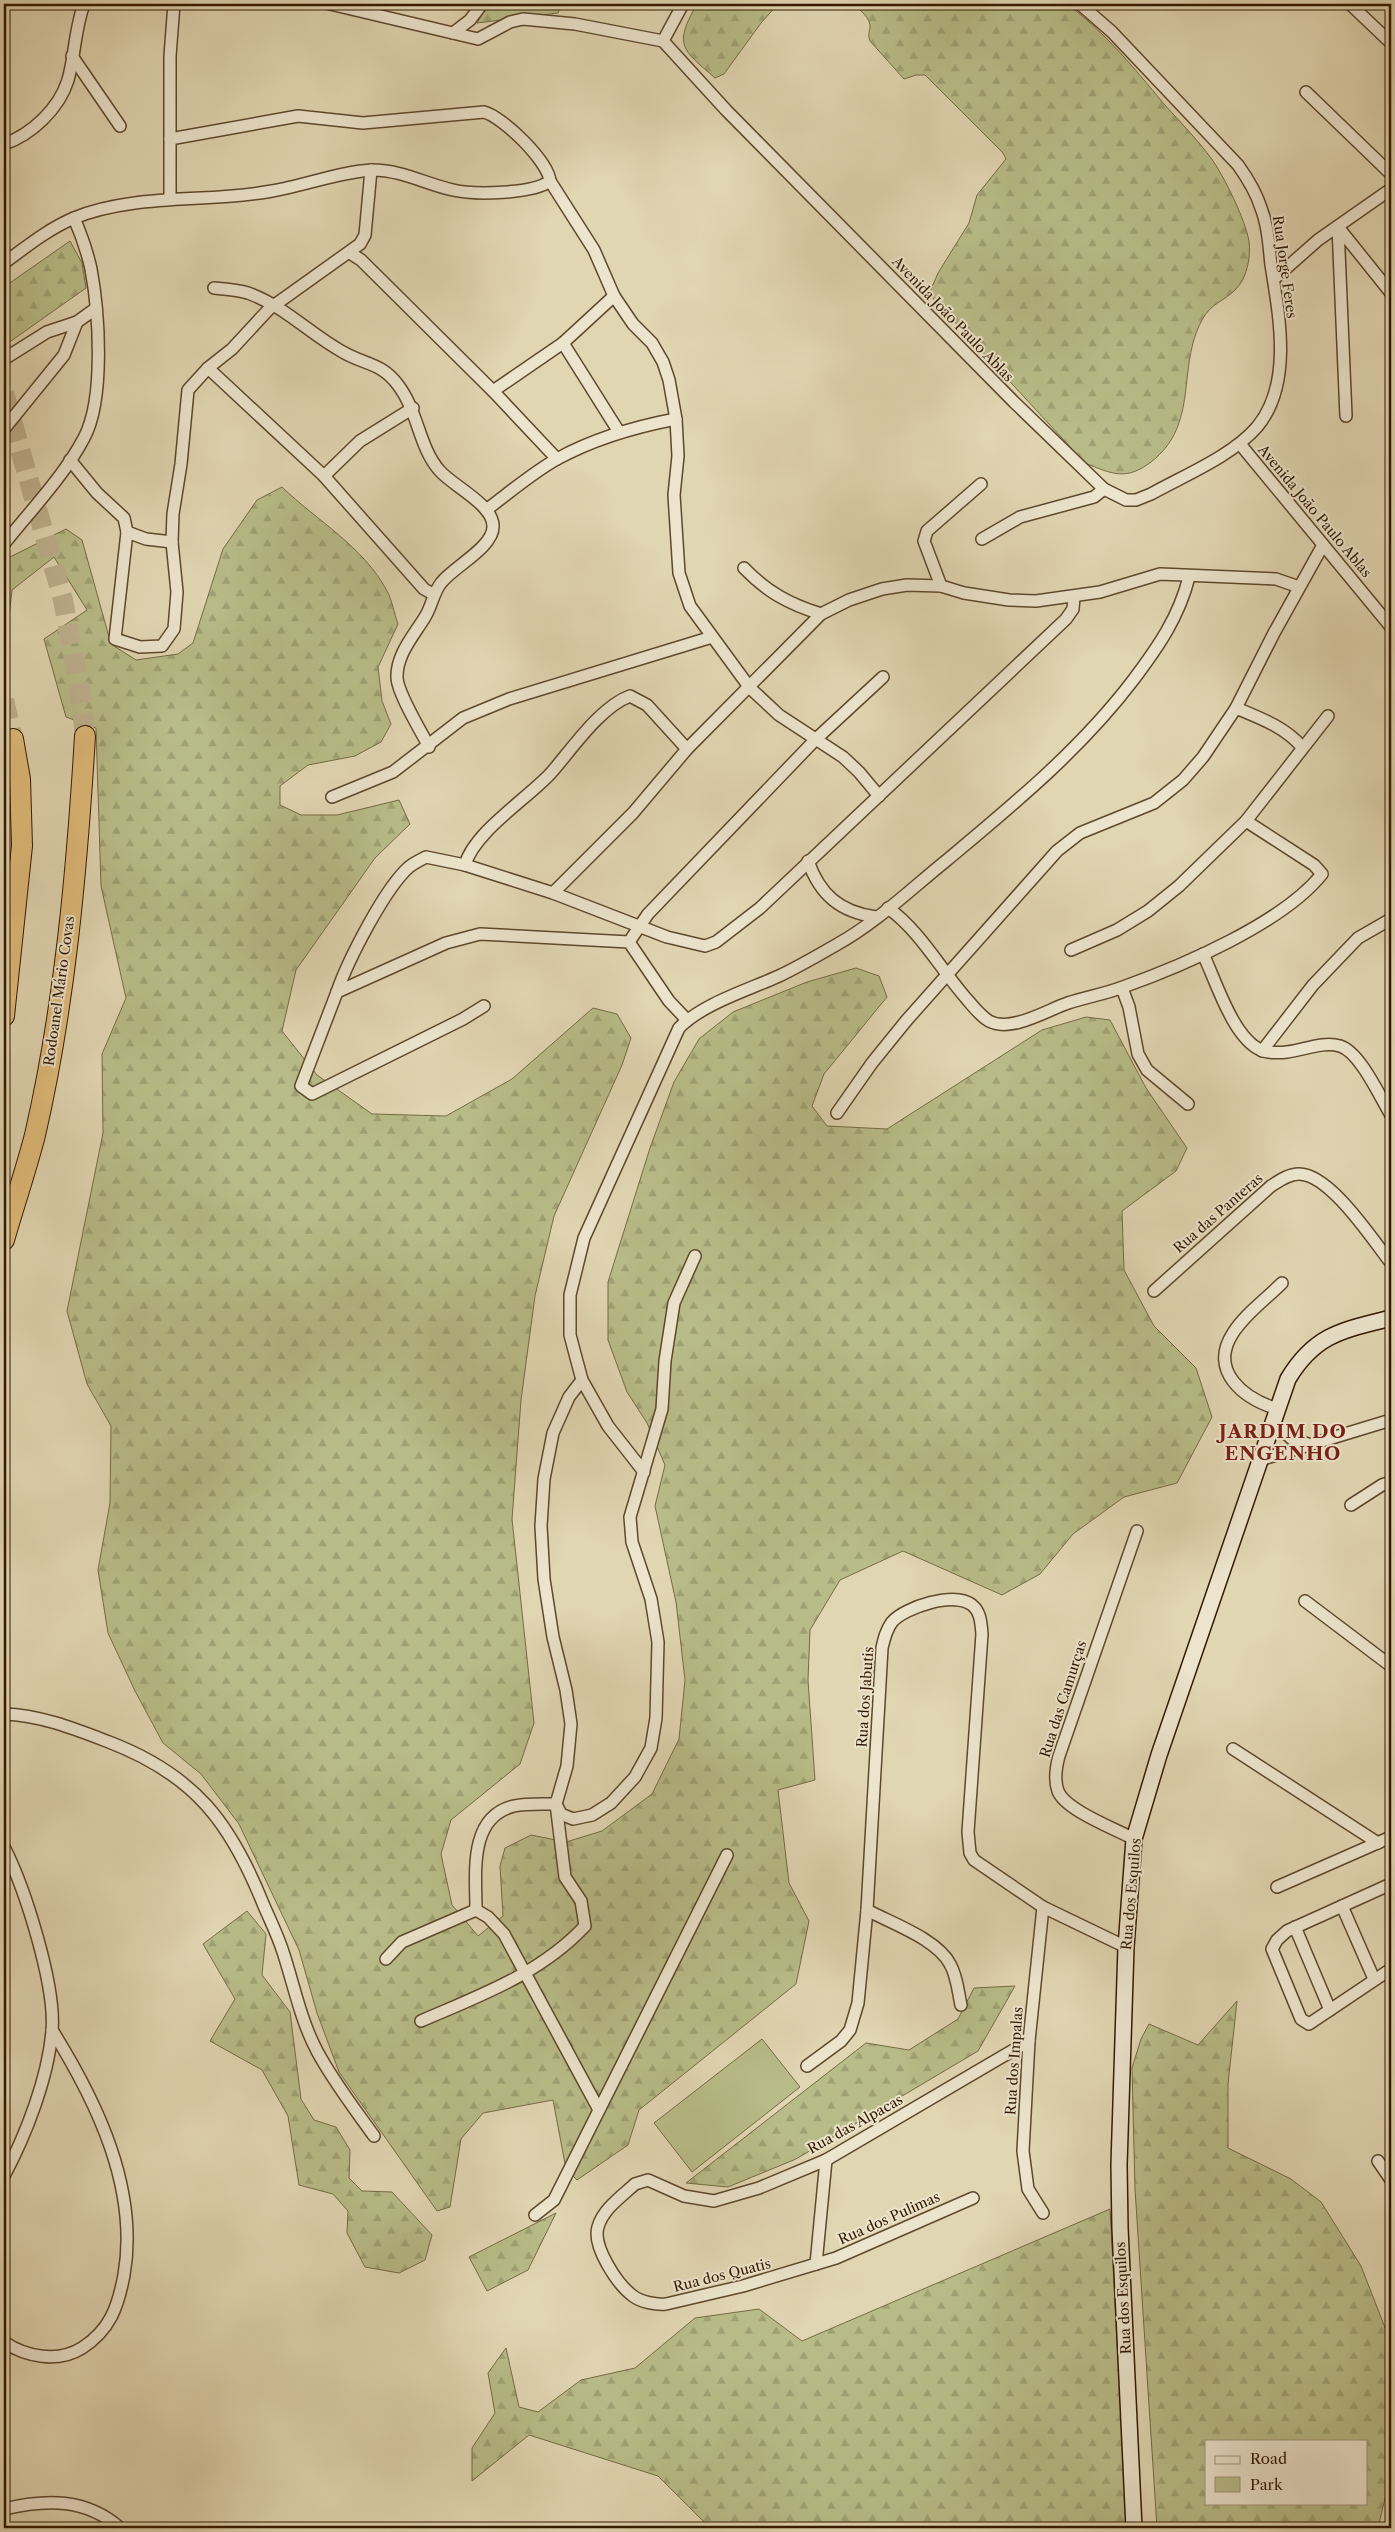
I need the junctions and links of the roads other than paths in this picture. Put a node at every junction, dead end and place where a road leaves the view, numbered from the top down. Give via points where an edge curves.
1 (84, 4) edge
2 (174, 4) edge
3 (330, 4) edge
4 (482, 4) edge
5 (683, 4) edge
6 (1080, 4) edge
7 (1350, 4) edge
8 (453, 33) junction
9 (662, 41) junction
10 (1391, 43) edge
11 (72, 56) junction
12 (1306, 92) dead end
13 (120, 126) dead end
14 (170, 139) junction
15 (4, 144) edge
16 (372, 170) junction
17 (1391, 174) edge
18 (550, 181) junction
19 (1391, 189) edge
20 (170, 199) junction
21 (74, 218) junction
22 (1338, 227) junction
23 (350, 253) junction
24 (4, 263) edge
25 (1274, 279) junction
26 (214, 288) dead end
27 (1391, 293) edge
28 (614, 296) junction
29 (274, 305) junction
30 (95, 309) junction
31 (76, 322) junction
32 (563, 343) junction
33 (4, 359) edge
34 (208, 368) junction
35 (493, 390) junction
36 (413, 408) junction
37 (1346, 416) dead end
38 (676, 419) junction
39 (4, 429) edge
40 (619, 432) junction
41 (1240, 444) junction
42 (70, 460) junction
43 (556, 460) junction
44 (324, 476) junction
45 (981, 484) dead end
46 (1104, 489) junction
47 (486, 510) junction
48 (127, 532) junction
49 (982, 539) dead end
50 (172, 542) junction
51 (4, 544) edge
52 (1323, 545) junction
53 (744, 568) dead end
54 (1189, 577) junction
55 (941, 586) junction
56 (1299, 587) junction
57 (433, 594) junction
58 (1074, 597) junction
59 (821, 614) junction
60 (1391, 627) edge
61 (712, 637) junction
62 (883, 676) dead end
63 (750, 688) junction
64 (1236, 708) junction
65 (1328, 716) dead end
66 (85, 736) tunnel mouth
67 (13, 739) tunnel mouth
68 (816, 739) junction
69 (429, 747) junction
70 (1302, 747) junction
71 (687, 749) junction
72 (879, 796) junction
73 (332, 797) dead end
74 (1246, 821) junction
75 (808, 861) junction
76 (464, 865) junction
77 (553, 894) junction
78 (888, 908) junction
79 (876, 917) junction
80 (1391, 919) edge
81 (640, 927) junction
82 (629, 942) junction
83 (1072, 950) dead end
84 (1204, 954) junction
85 (946, 976) junction
86 (1122, 988) junction
87 (337, 992) junction
88 (484, 1006) dead end
89 (4, 1016) edge
90 (687, 1020) junction
91 (1262, 1051) junction
92 (1188, 1104) dead end
93 (837, 1113) dead end
94 (1391, 1115) edge
95 (4, 1240) edge
96 (695, 1256) dead end
97 (1391, 1262) edge
98 (1282, 1283) dead end
99 (1154, 1290) dead end
100 (1391, 1318) edge
101 (582, 1380) junction
102 (1276, 1416) junction
103 (1391, 1420) edge
104 (1308, 1444) junction
105 (1263, 1459) junction
106 (644, 1472) junction
107 (1391, 1482) edge
108 (1351, 1505) dead end
109 (1136, 1531) dead end
110 (1305, 1601) dead end
111 (1391, 1666) edge
112 (4, 1714) edge
113 (1233, 1749) dead end
114 (556, 1804) junction
115 (1391, 1837) edge
116 (1134, 1839) junction
117 (1378, 1843) junction
118 (4, 1848) edge
119 (727, 1855) dead end
120 (1391, 1884) edge
121 (1277, 1887) dead end
122 (1043, 1906) junction
123 (1342, 1906) junction
124 (476, 1910) junction
125 (867, 1910) junction
126 (1295, 1927) junction
127 (1126, 1947) junction
128 (386, 1959) dead end
129 (1391, 1969) edge
130 (526, 1974) junction
131 (1374, 1979) junction
132 (961, 2004) dead end
133 (1330, 2010) junction
134 (422, 2021) dead end
135 (52, 2030) junction
136 (1029, 2042) junction
137 (807, 2066) dead end
138 (599, 2110) junction
139 (374, 2136) dead end
140 (826, 2160) junction
141 (1378, 2162) dead end
142 (4, 2176) edge
143 (1391, 2180) edge
144 (973, 2198) dead end
145 (609, 2209) joint
146 (1043, 2213) dead end
147 (534, 2215) dead end
148 (816, 2264) junction
149 (4, 2342) edge
150 (4, 2509) edge
151 (120, 2528) edge
152 (1134, 2528) edge

1 - 11 street
2 - 14 street
3 - 8 street
4 - 8 street via 470,20
5 - 9 street
6 - 25 street, Rua Jorge Feres via 1112,32 1238,165 1262,210
7 - 10 street
8 - 9 street via 478,39 510,22 523,19 575,24
9 - 46 street, Avenida João Paulo Ablas via 1014,402
11 - 13 street
11 - 15 street via 67,82 50,110 24,136
12 - 17 street
14 - 18 street via 298,116 363,124 484,112 498,118 540,159
14 - 20 street
16 - 18 street via 392,172 456,191 532,189
16 - 20 street via 271,192
16 - 23 street via 365,235
18 - 28 street via 594,250
19 - 22 street
20 - 21 street via 96,211
21 - 24 street
21 - 30 street via 91,269
22 - 25 street
22 - 27 street
22 - 37 street
23 - 29 street
23 - 35 street via 361,260
25 - 41 street, Rua Jorge Feres via 1280,341 1274,394 1257,426
26 - 29 street via 246,292
28 - 32 street
28 - 38 street via 663,362
29 - 34 street via 232,349
29 - 36 street via 341,351 384,368
30 - 31 street
30 - 42 street via 98,363 95,401 85,436
31 - 33 street via 47,332
31 - 39 street via 64,355
32 - 35 street
32 - 40 street
34 - 44 street
34 - 50 street via 188,390
35 - 43 street
36 - 44 street via 360,441
36 - 47 street via 428,453 439,470
38 - 40 street
38 - 61 street via 678,456 674,494 679,573 690,606
40 - 43 street
41 - 46 street, Avenida João Paulo Ablas via 1136,500 1126,500
41 - 52 street, Avenida João Paulo Ablas
42 - 48 street via 96,493 124,518
42 - 51 street
43 - 47 street
44 - 57 street via 424,589
45 - 55 street via 927,531 924,541
46 - 49 street via 1094,497 1020,517
47 - 57 street via 494,524 491,537 442,581
48 - 50 street via 146,540
48 - 50 street via 116,640 140,647 162,646 174,629 177,592
52 - 56 street
52 - 60 street, Avenida João Paulo Ablas
53 - 59 street via 779,598
54 - 56 street via 1276,579
54 - 58 street via 1160,574
54 - 78 street via 1182,602 1161,643 1107,714 1070,753 1005,811
55 - 58 street via 964,594 1009,600
55 - 59 street via 906,584 882,589
56 - 64 street
57 - 69 street via 426,616 402,654 397,678
58 - 72 street via 1073,609 1066,619
59 - 63 street
61 - 63 street
61 - 69 street via 509,699 463,718
62 - 68 street
63 - 68 street via 779,715
63 - 71 street
64 - 70 street via 1268,721 1294,737
64 - 85 street via 1183,780 1154,803 1080,833 1056,851
65 - 70 street
66 - 95 highway, Rodoanel Mário Covas via 80,822 57,1022 35,1136
67 - 89 highway via 20,779 22,846
68 - 72 street via 859,772
68 - 81 street via 648,914
69 - 73 street via 393,772
70 - 74 street
71 - 76 street via 647,705 630,696 618,701 567,752 550,774 480,840 468,854
71 - 77 street via 633,814
72 - 75 street
74 - 83 street via 1148,911 1117,930
74 - 84 street via 1300,854 1322,874 1294,902
75 - 79 street via 815,882 839,905 855,914
75 - 81 street via 760,908 716,942 705,946
76 - 77 street
76 - 87 street via 426,857 410,866 398,879 345,968
77 - 81 street
78 - 79 street
78 - 85 street via 900,916
79 - 90 street via 838,944
80 - 91 street via 1358,938 1314,985
81 - 82 street
82 - 87 street via 480,934 446,943
82 - 90 street via 669,1001
84 - 86 street
84 - 91 street via 1236,1025 1250,1044
85 - 86 street via 990,1022 1006,1024 1029,1020 1045,1011
85 - 93 street via 872,1063
86 - 92 street via 1129,1006 1138,1054 1147,1070
87 - 88 street via 301,1086 312,1094
90 - 101 street via 679,1028 647,1095 584,1238 570,1295 570,1335
91 - 94 street via 1286,1052 1314,1046 1339,1046 1352,1053
96 - 106 street via 674,1303 662,1408
97 - 99 street, Rua das Panteras via 1333,1192 1310,1176 1298,1174 1271,1186
98 - 102 street via 1238,1325 1227,1344 1225,1355 1229,1374 1240,1390
100 - 102 street, Rua dos Esquilos via 1318,1343 1288,1379
101 - 106 street via 608,1426
101 - 114 street via 569,1397 553,1433 544,1479 541,1526 552,1637 571,1724 568,1766
102 - 104 street via 1292,1439
102 - 105 street, Rua dos Esquilos
103 - 104 street
104 - 105 street
105 - 116 street, Rua dos Esquilos via 1159,1755
106 - 114 street via 630,1517 632,1542 650,1599 658,1642 656,1718 651,1748 635,1777 611,1803 592,1815 573,1819 561,1814
107 - 108 street
109 - 116 street, Rua das Camurças via 1059,1756 1056,1777 1058,1793 1068,1804
110 - 111 street
112 - 139 street via 20,1714 70,1727 138,1753 168,1771 214,1813 233,1839 252,1876 317,2050
113 - 117 street
114 - 124 street via 513,1806 495,1814 482,1831 476,1854
114 - 130 street via 565,1877 581,1901 585,1926 566,1946
115 - 117 street
116 - 127 street, Rua dos Esquilos
117 - 121 street
118 - 135 street via 18,1878 43,1964
119 - 138 street
120 - 123 street
122 - 125 street, Rua dos Jabutis via 979,1865 970,1853 968,1823 982,1634 976,1610 962,1600 918,1606 893,1621 884,1636
122 - 127 street, Rua dos Jabutis
122 - 136 street, Rua dos Impalas
123 - 126 street
123 - 131 street
124 - 128 street via 402,1942
124 - 130 street via 488,1916 504,1934
125 - 132 street via 927,1941 945,1956 955,1975
125 - 137 street, Rua dos Jabutis via 855,2021 841,2041
126 - 133 street
126 - 133 street via 1276,1940 1273,1954 1304,2022 1314,2021
127 - 152 street, Rua dos Esquilos via 1120,2219
129 - 131 street
130 - 134 street
130 - 138 street
131 - 133 street
135 - 142 street via 34,2106
135 - 149 street via 81,2080 106,2136 117,2172 127,2216 128,2248 120,2300 112,2319 97,2337 80,2349 58,2356 38,2357
136 - 140 street, Rua das Alpacas
136 - 146 street, Rua dos Impalas via 1023,2151 1028,2189
138 - 147 street via 554,2200
140 - 145 street, Rua das Alpacas via 759,2188 714,2201 684,2196 642,2180
140 - 148 street
141 - 143 street
144 - 148 street, Rua dos Pulimas via 861,2248
145 - 148 street, Rua dos Quatis via 601,2218 596,2232 601,2252 633,2297 650,2303 694,2299
150 - 151 street via 41,2502 70,2503 84,2507

